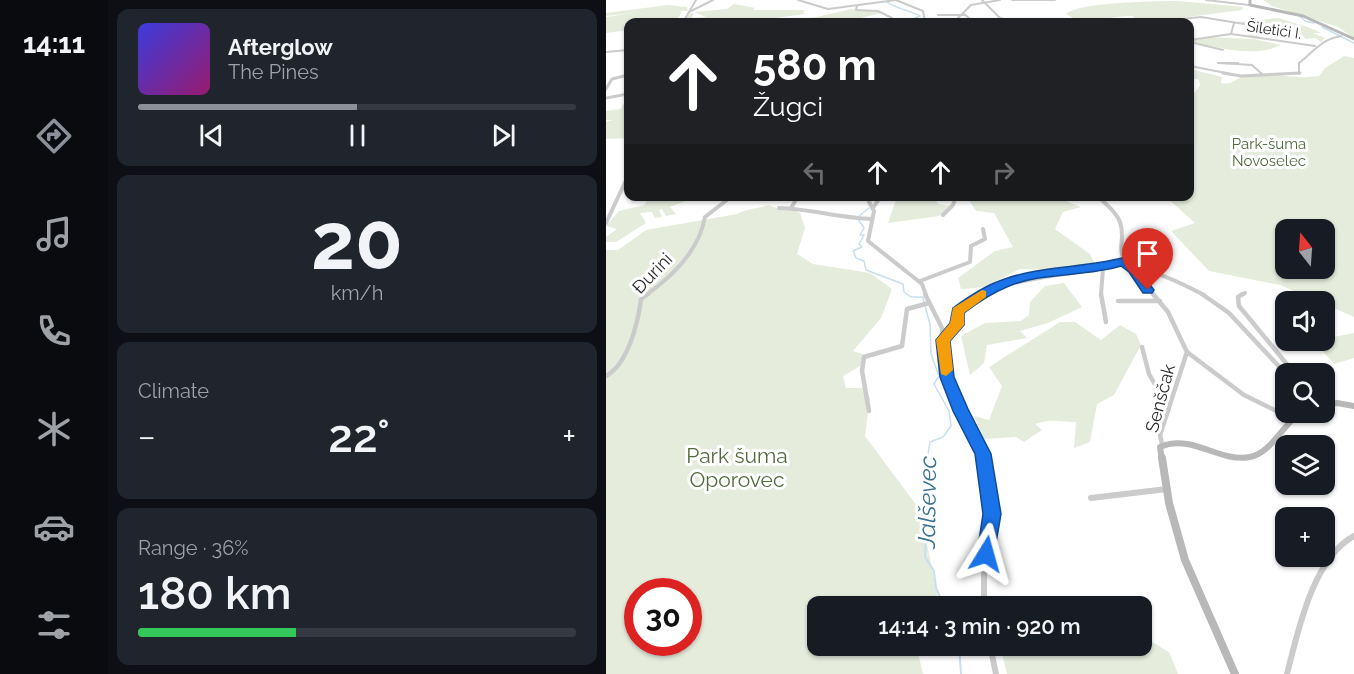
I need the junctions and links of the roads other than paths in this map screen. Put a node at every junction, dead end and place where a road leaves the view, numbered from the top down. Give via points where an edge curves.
1 (696, 0) edge
2 (713, 0) edge
3 (798, 0) edge
4 (869, 0) edge
5 (896, 0) edge
6 (982, 0) edge
7 (1000, 0) edge
8 (1012, 0) edge
9 (1056, 0) edge
10 (1206, 0) edge
11 (1250, 0) edge
12 (984, 4) junction
13 (868, 5) junction
14 (1249, 5) junction
15 (857, 6) junction
16 (689, 12) junction
17 (964, 14) junction
18 (939, 15) dead end
19 (685, 18) edge
20 (888, 18) edge
21 (924, 18) edge
22 (959, 18) edge
23 (969, 18) edge
24 (1000, 18) edge
25 (1181, 18) edge
26 (1234, 23) junction
27 (1282, 30) dead end
28 (1230, 34) junction
29 (1338, 36) junction
30 (1195, 38) edge
31 (1354, 39) edge
32 (1194, 42) edge
33 (1315, 46) junction
34 (624, 50) edge
35 (1223, 50) dead end
36 (606, 52) edge
37 (1238, 63) dead end
38 (1194, 67) edge
39 (1262, 74) junction
40 (624, 76) edge
41 (606, 89) edge
42 (624, 95) edge
43 (606, 98) edge
44 (624, 185) edge
45 (726, 201) edge
46 (794, 201) edge
47 (871, 201) edge
48 (877, 201) edge
49 (954, 201) edge
50 (1103, 201) edge
51 (872, 207) junction
52 (779, 208) dead end
53 (791, 208) junction
54 (943, 215) dead end
55 (872, 219) junction
56 (606, 223) edge
57 (983, 229) dead end
58 (1122, 261) junction
59 (1103, 268) junction
60 (1133, 270) junction
61 (920, 281) junction
62 (1245, 293) dead end
63 (1118, 300) dead end
64 (1160, 301) junction
65 (928, 303) junction
66 (1106, 321) dead end
67 (943, 340) junction
68 (1142, 347) dead end
69 (1187, 352) junction
70 (1276, 363) edge
71 (1287, 363) edge
72 (606, 376) edge
73 (1335, 403) edge
74 (1354, 406) edge
75 (1169, 410) junction
76 (1275, 410) edge
77 (869, 411) dead end
78 (1287, 423) edge
79 (1162, 444) junction
80 (1167, 489) junction
81 (1091, 498) dead end
82 (1354, 536) edge
83 (984, 596) edge
84 (992, 656) edge
85 (996, 674) edge
86 (1235, 674) edge
87 (1287, 674) edge

1 - 16 street
2 - 16 street
3 - 15 street via 828,9
4 - 13 street
5 - 13 street
5 - 21 street via 923,11
6 - 12 street
7 - 12 street
8 - 9 street
10 - 14 street
11 - 14 street
12 - 17 street via 971,5
12 - 24 street via 997,11
13 - 15 street
14 - 29 street via 1275,8 1320,22
15 - 20 street via 856,10 885,14
16 - 19 street
17 - 18 street
17 - 22 street
17 - 23 street
25 - 26 street
26 - 27 street
26 - 28 street, Šiletići I.
28 - 30 street, Šiletići I.
28 - 33 street, Šiletići I.
29 - 31 street
29 - 33 street via 1328,37
32 - 35 street, Šiletići I.
33 - 39 street via 1311,56 1299,63 1302,73
34 - 36 street
37 - 39 street via 1218,63 1252,66
38 - 39 street via 1241,76
40 - 41 street via 612,78
42 - 43 street
44 - 56 street
45 - 72 street, Đurini via 705,217 702,232 673,276 642,299 622,358 615,371
46 - 53 street
47 - 51 street
48 - 51 street
49 - 54 street
50 - 58 street via 1120,222
51 - 55 street
52 - 53 street
53 - 55 street via 827,216
55 - 61 street via 868,242
57 - 61 street via 985,239 972,246 970,262
58 - 59 street
58 - 60 street
59 - 66 street via 1105,279 1099,303
59 - 67 street via 1006,283 960,309 957,325
60 - 64 street, Senščak
60 - 70 street via 1186,286 1215,302
61 - 65 street
62 - 71 street via 1238,297 1239,306
63 - 64 street
64 - 69 street, Senščak
65 - 67 street via 942,328
65 - 77 street via 907,309 902,346 864,357 861,367 869,394
67 - 83 street via 947,377 983,454 990,486 992,514
68 - 75 street via 1149,374
69 - 75 street, Senščak
69 - 76 street via 1244,395
73 - 74 street
75 - 79 street, Senščak via 1160,435
78 - 79 street via 1260,453 1249,458 1193,444
79 - 80 street via 1160,454
80 - 81 street
80 - 86 street via 1185,560
82 - 87 street via 1341,540 1325,560
84 - 85 street

